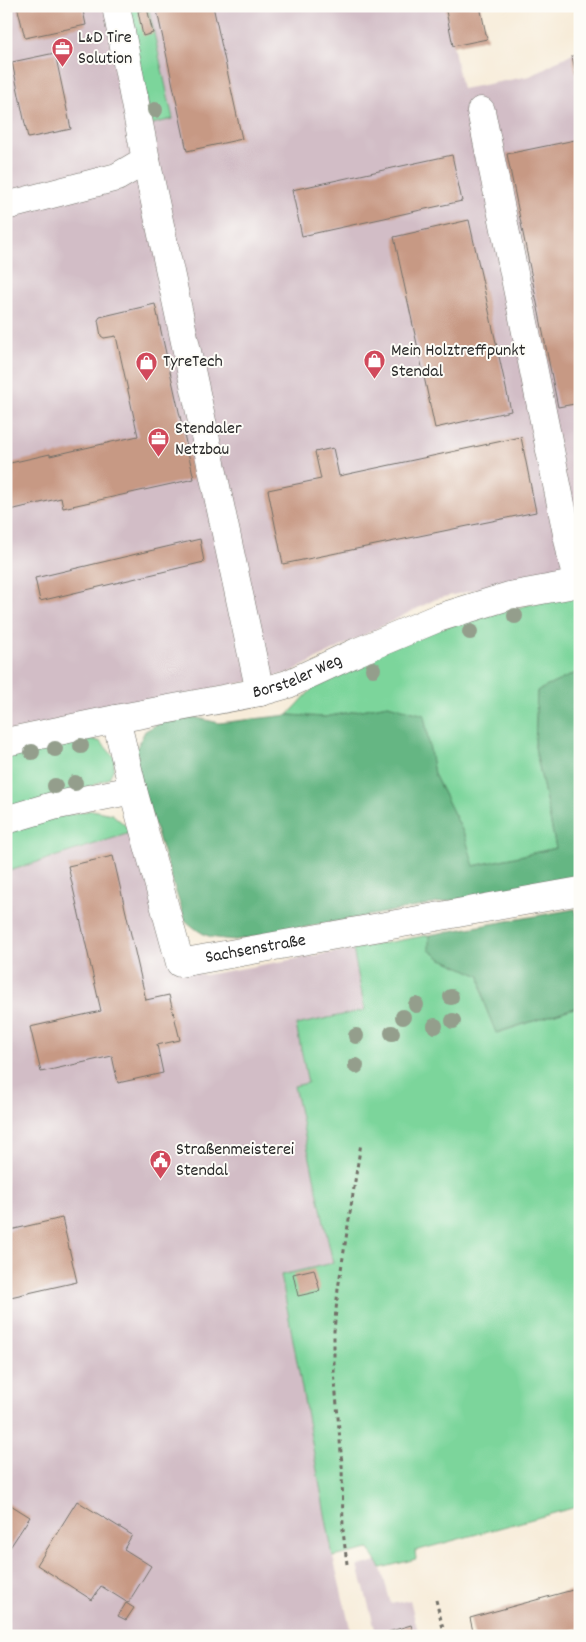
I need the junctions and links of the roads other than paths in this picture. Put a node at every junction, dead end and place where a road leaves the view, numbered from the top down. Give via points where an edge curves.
1 (116, 6) edge
2 (481, 111) dead end
3 (146, 160) junction
4 (6, 206) edge
5 (578, 583) edge
6 (260, 692) junction
7 (116, 719) junction
8 (6, 742) edge
9 (132, 790) junction
10 (6, 820) edge
11 (580, 892) edge

1 - 3 street
2 - 5 street
3 - 4 street via 117,176
3 - 6 street
5 - 6 street, Borsteler Weg via 509,596 438,618 288,684
6 - 7 street, Borsteler Weg
7 - 8 street, Borsteler Weg
7 - 9 street, Sachsenstraße
9 - 10 street via 53,806
9 - 11 street, Sachsenstraße via 180,963

